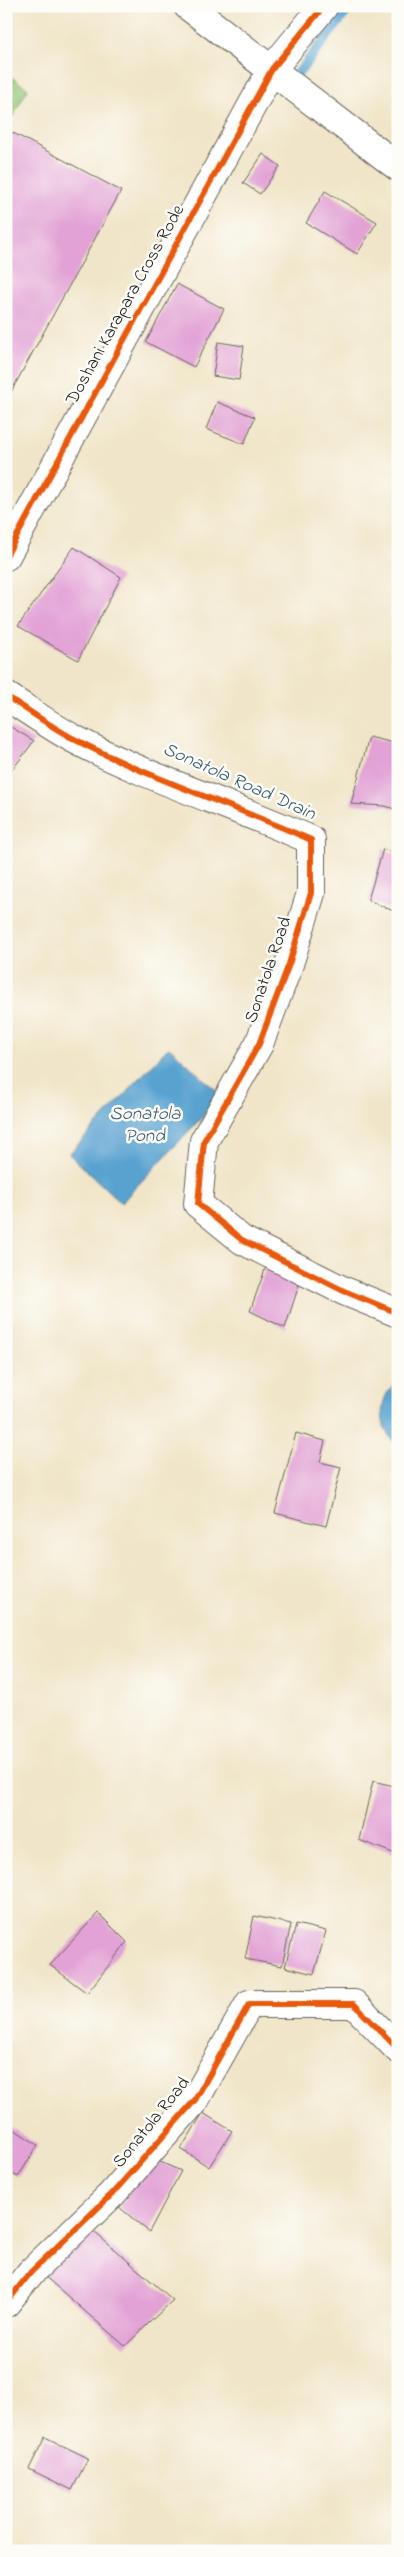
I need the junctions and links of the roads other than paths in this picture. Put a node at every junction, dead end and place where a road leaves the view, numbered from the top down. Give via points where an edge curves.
1 (188, 6) edge
2 (324, 6) edge
3 (272, 69) junction
4 (398, 167) edge
5 (6, 556) edge
6 (6, 696) edge
7 (398, 1314) edge
8 (398, 2049) edge
9 (6, 2303) edge

1 - 3 main road
2 - 3 main road, Doshani Karapara Cross Rode
3 - 4 main road
3 - 5 main road, Doshani Karapara Cross Rode
6 - 7 main road, Sonatola Road via 73,738 182,789 263,818 311,840 311,893 259,1044 204,1141 198,1204 242,1240
8 - 9 main road, Sonatola Road via 354,2004 249,2004 195,2100 112,2194 31,2272

